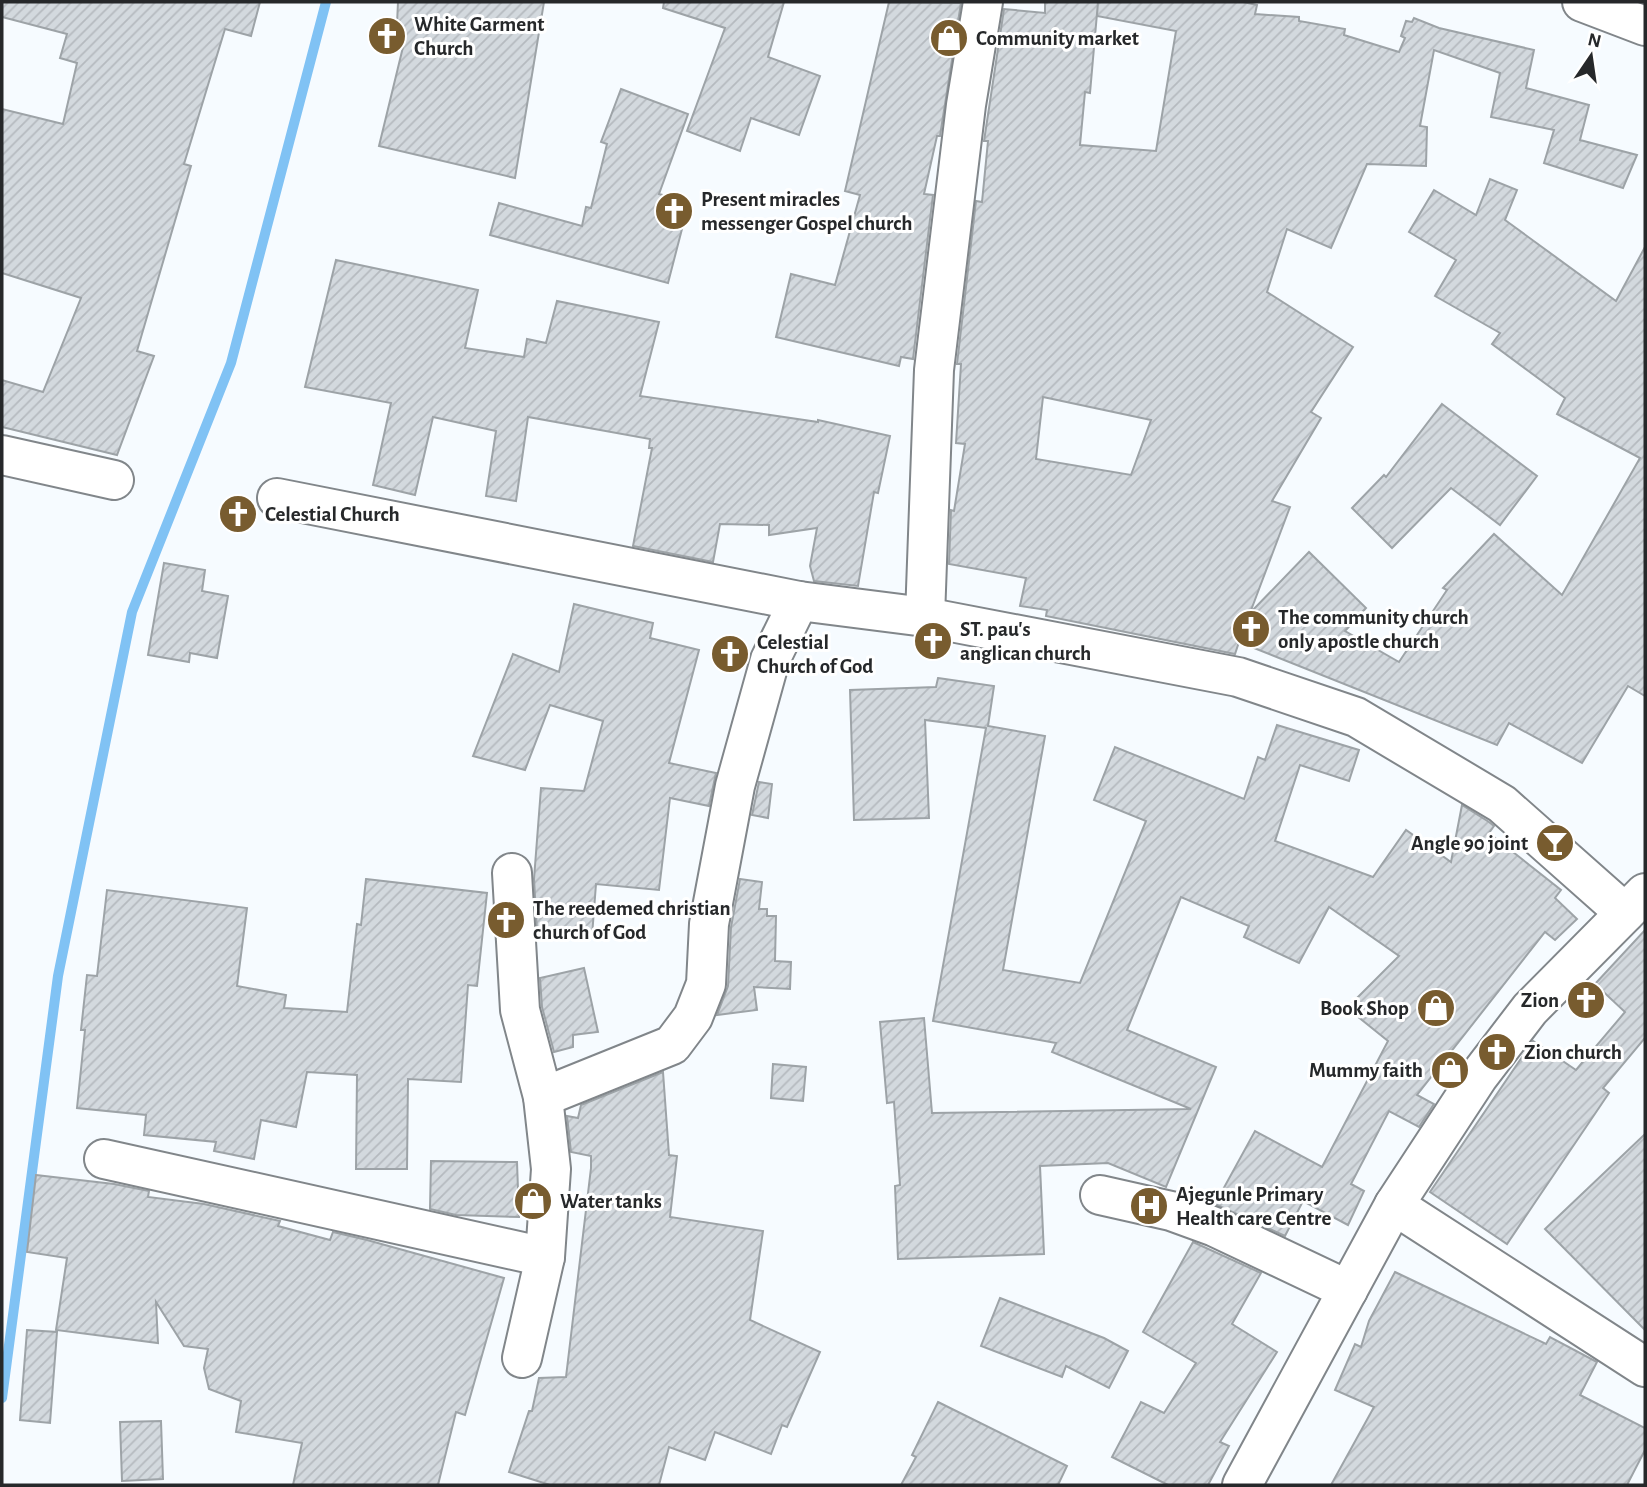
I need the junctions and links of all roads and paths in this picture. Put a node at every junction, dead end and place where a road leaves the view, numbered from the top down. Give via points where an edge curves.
1 (983, 2) edge
2 (1583, 2) edge
3 (1645, 26) edge
4 (2, 455) edge
5 (114, 480) dead end
6 (276, 498) dead end
7 (799, 601) junction
8 (925, 617) junction
9 (512, 873) dead end
10 (1635, 903) edge
11 (543, 1097) junction
12 (104, 1159) dead end
13 (1100, 1195) dead end
14 (1394, 1205) junction
15 (545, 1257) junction
16 (1348, 1290) junction
17 (522, 1358) dead end
18 (1645, 1367) edge
19 (1242, 1485) edge

1 - 8 main road via 934,370
2 - 3 main road
4 - 5 main road
6 - 7 main road
7 - 8 main road
7 - 11 main road via 770,660 735,786 710,912 706,984 693,1017 672,1045
8 - 10 main road via 1238,677 1356,717 1502,804
9 - 11 main road via 520,1010
10 - 14 main road via 1530,1009 1478,1077
11 - 15 main road via 551,1169
12 - 15 main road
13 - 16 main road via 1171,1211 1215,1227
14 - 16 main road
14 - 18 main road
15 - 17 main road
16 - 19 main road

